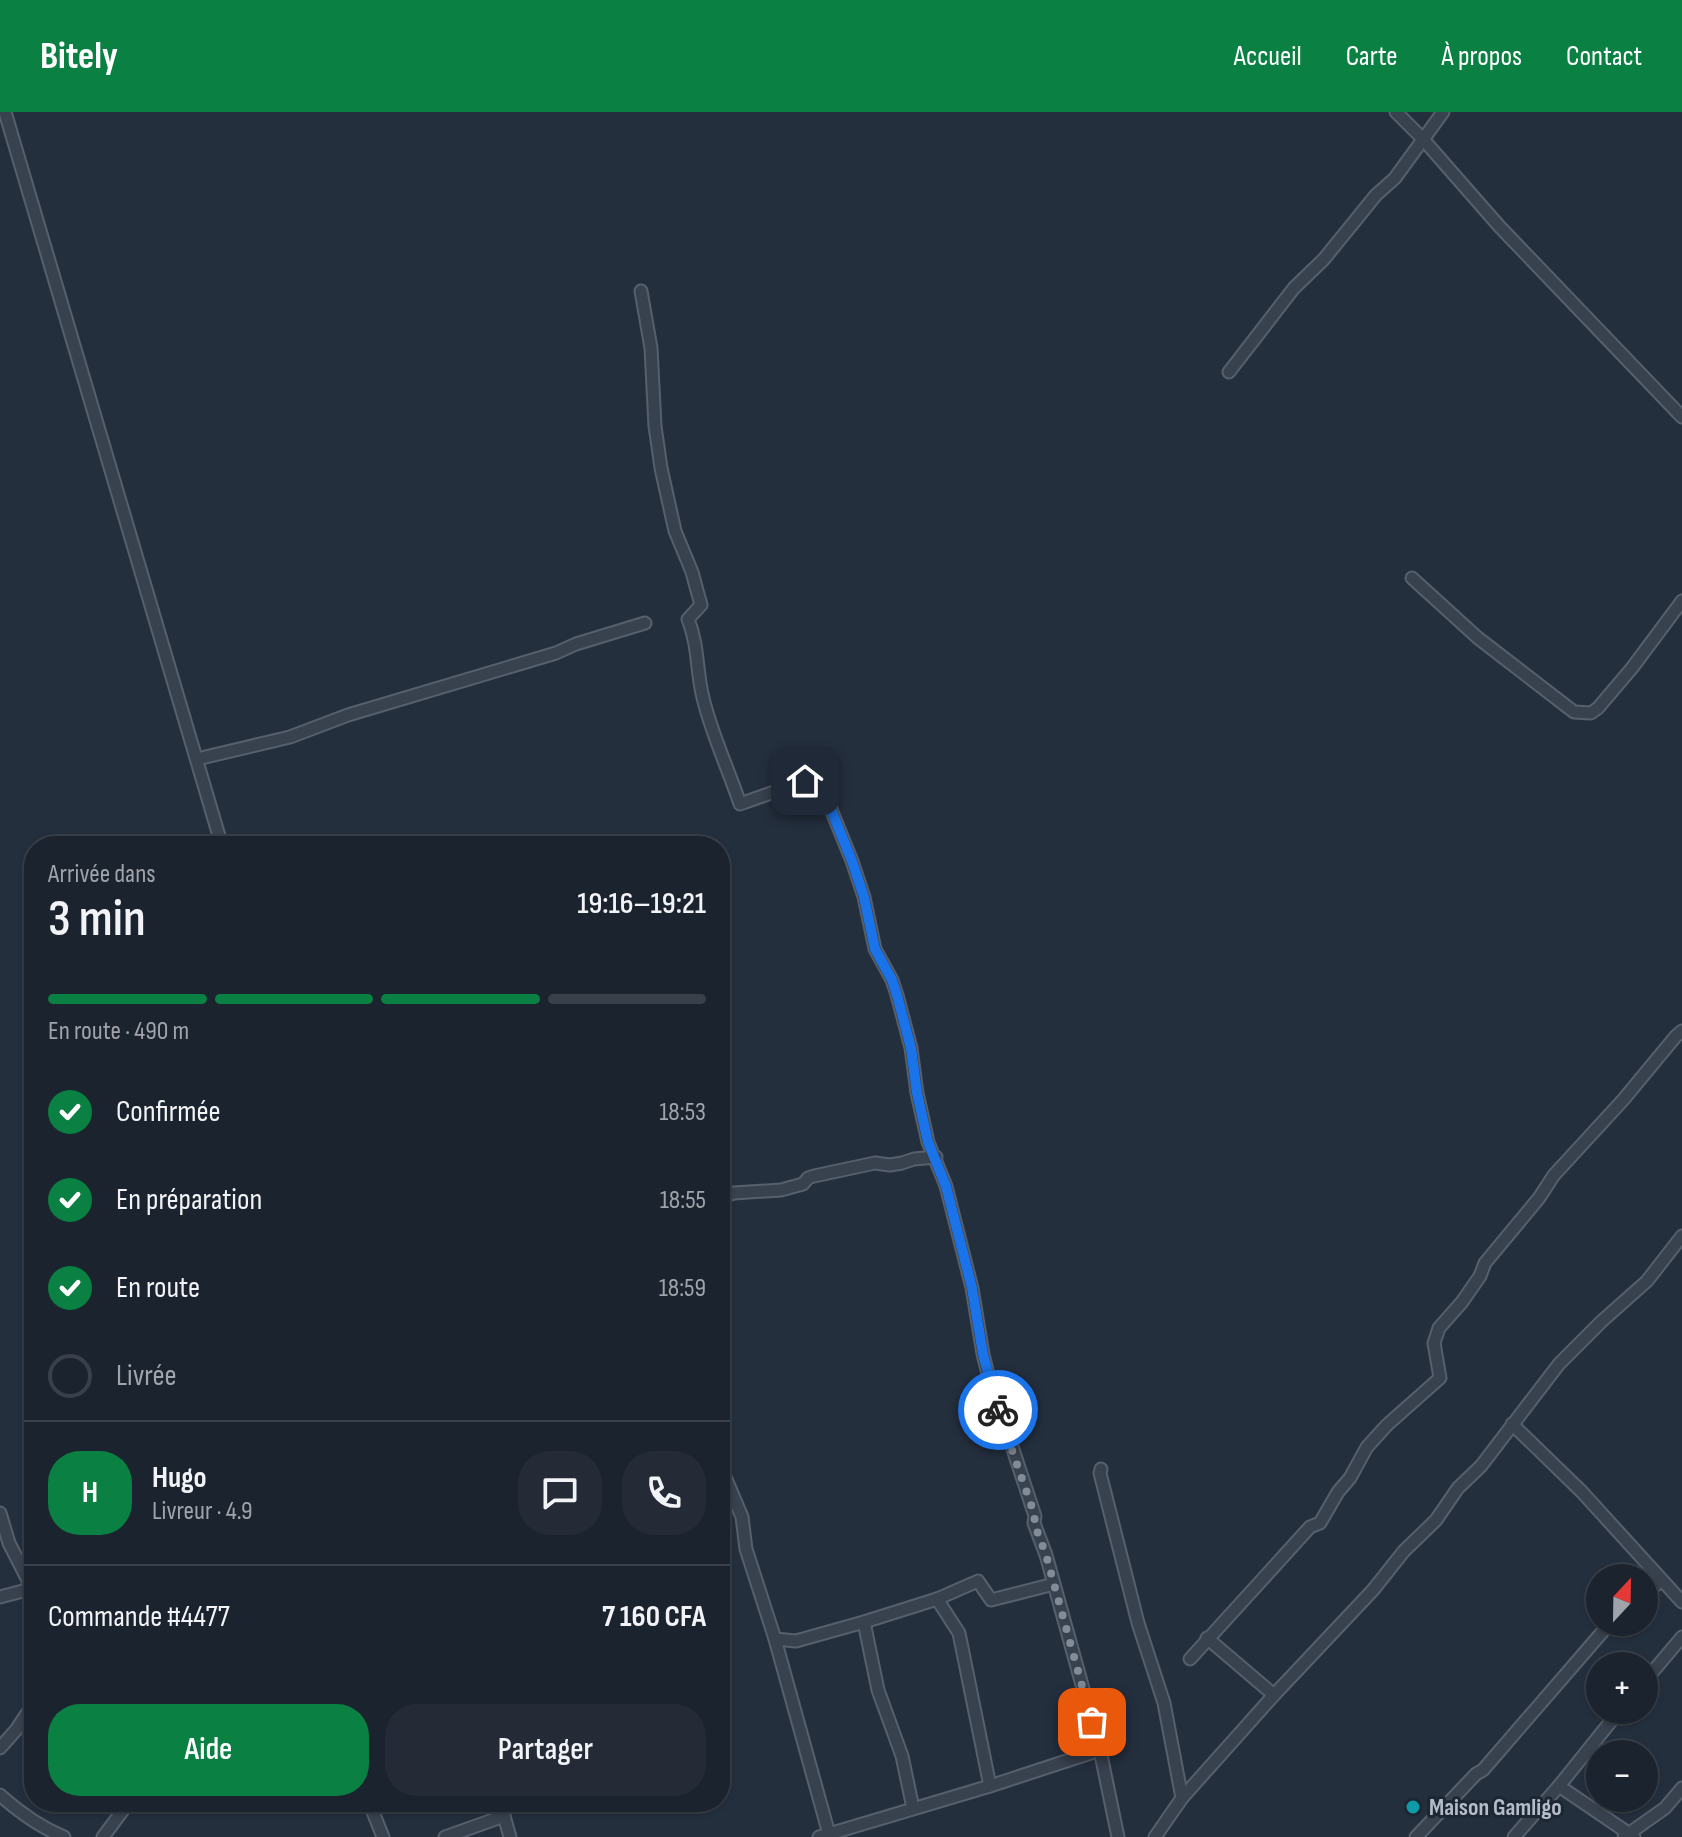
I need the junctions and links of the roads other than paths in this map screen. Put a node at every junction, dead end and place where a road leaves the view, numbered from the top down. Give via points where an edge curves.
1 (5, 112) edge
2 (1396, 112) edge
3 (1443, 112) edge
4 (1422, 138) junction
5 (641, 291) dead end
6 (1229, 372) dead end
7 (1682, 417) edge
8 (1412, 578) dead end
9 (1682, 601) edge
10 (645, 623) dead end
11 (197, 759) junction
12 (219, 836) edge
13 (1682, 1031) edge
14 (936, 1157) junction
15 (730, 1194) edge
16 (1682, 1236) edge
17 (1512, 1424) junction
18 (1101, 1469) dead end
19 (730, 1489) edge
20 (0, 1513) edge
21 (24, 1572) edge
22 (1661, 1581) junction
23 (1658, 1583) edge
24 (1054, 1584) junction
25 (24, 1592) edge
26 (0, 1597) edge
27 (937, 1599) junction
28 (1682, 1602) edge
29 (864, 1622) junction
30 (1599, 1636) edge
31 (1682, 1637) edge
32 (1207, 1638) junction
33 (775, 1639) junction
34 (1190, 1659) dead end
35 (1658, 1665) edge
36 (1274, 1695) junction
37 (24, 1718) edge
38 (1609, 1724) edge
39 (0, 1748) edge
40 (1100, 1750) junction
41 (990, 1786) junction
42 (1559, 1786) junction
43 (1682, 1788) edge
44 (0, 1795) edge
45 (1182, 1798) junction
46 (913, 1808) junction
47 (122, 1812) edge
48 (373, 1812) edge
49 (503, 1812) edge
50 (504, 1816) junction
51 (1628, 1835) edge
52 (824, 1836) edge
53 (64, 1837) edge
54 (103, 1837) edge
55 (383, 1837) edge
56 (445, 1837) edge
57 (510, 1837) edge
58 (1118, 1837) edge
59 (1155, 1837) edge
60 (1416, 1837) edge
61 (1514, 1837) edge

1 - 11 street
2 - 4 street
3 - 4 street
4 - 6 street via 1395,178 1294,288
4 - 7 street
5 - 14 street via 661,468 675,531 701,605 688,619 717,748 740,804 819,780 864,897 875,949 897,995 925,1130
8 - 9 street via 1478,638 1574,712 1598,708
10 - 11 street via 290,737
11 - 12 street
13 - 32 street via 1554,1175 1439,1328 1434,1343 1440,1378 1367,1447 1320,1523 1310,1527
14 - 15 street via 860,1166 781,1190
14 - 24 street via 972,1288 994,1399
16 - 17 street via 1647,1281 1559,1364
17 - 22 street
17 - 36 street via 1436,1520
18 - 45 street via 1138,1623 1164,1703
19 - 33 street
20 - 21 street
22 - 23 street
22 - 28 street
24 - 27 street via 991,1600 978,1581
24 - 40 street
25 - 26 street
27 - 29 street
27 - 41 street via 959,1633
29 - 33 street via 796,1641
29 - 46 street
30 - 60 street via 1483,1770
31 - 35 street
32 - 34 street
32 - 36 street
33 - 52 street
36 - 45 street
37 - 39 street
38 - 42 street
40 - 41 street
40 - 58 street
41 - 46 street
42 - 51 street
42 - 61 street
43 - 51 street
44 - 53 street
45 - 59 street
46 - 52 street
47 - 54 street
48 - 55 street
49 - 50 street
50 - 56 street
50 - 57 street

